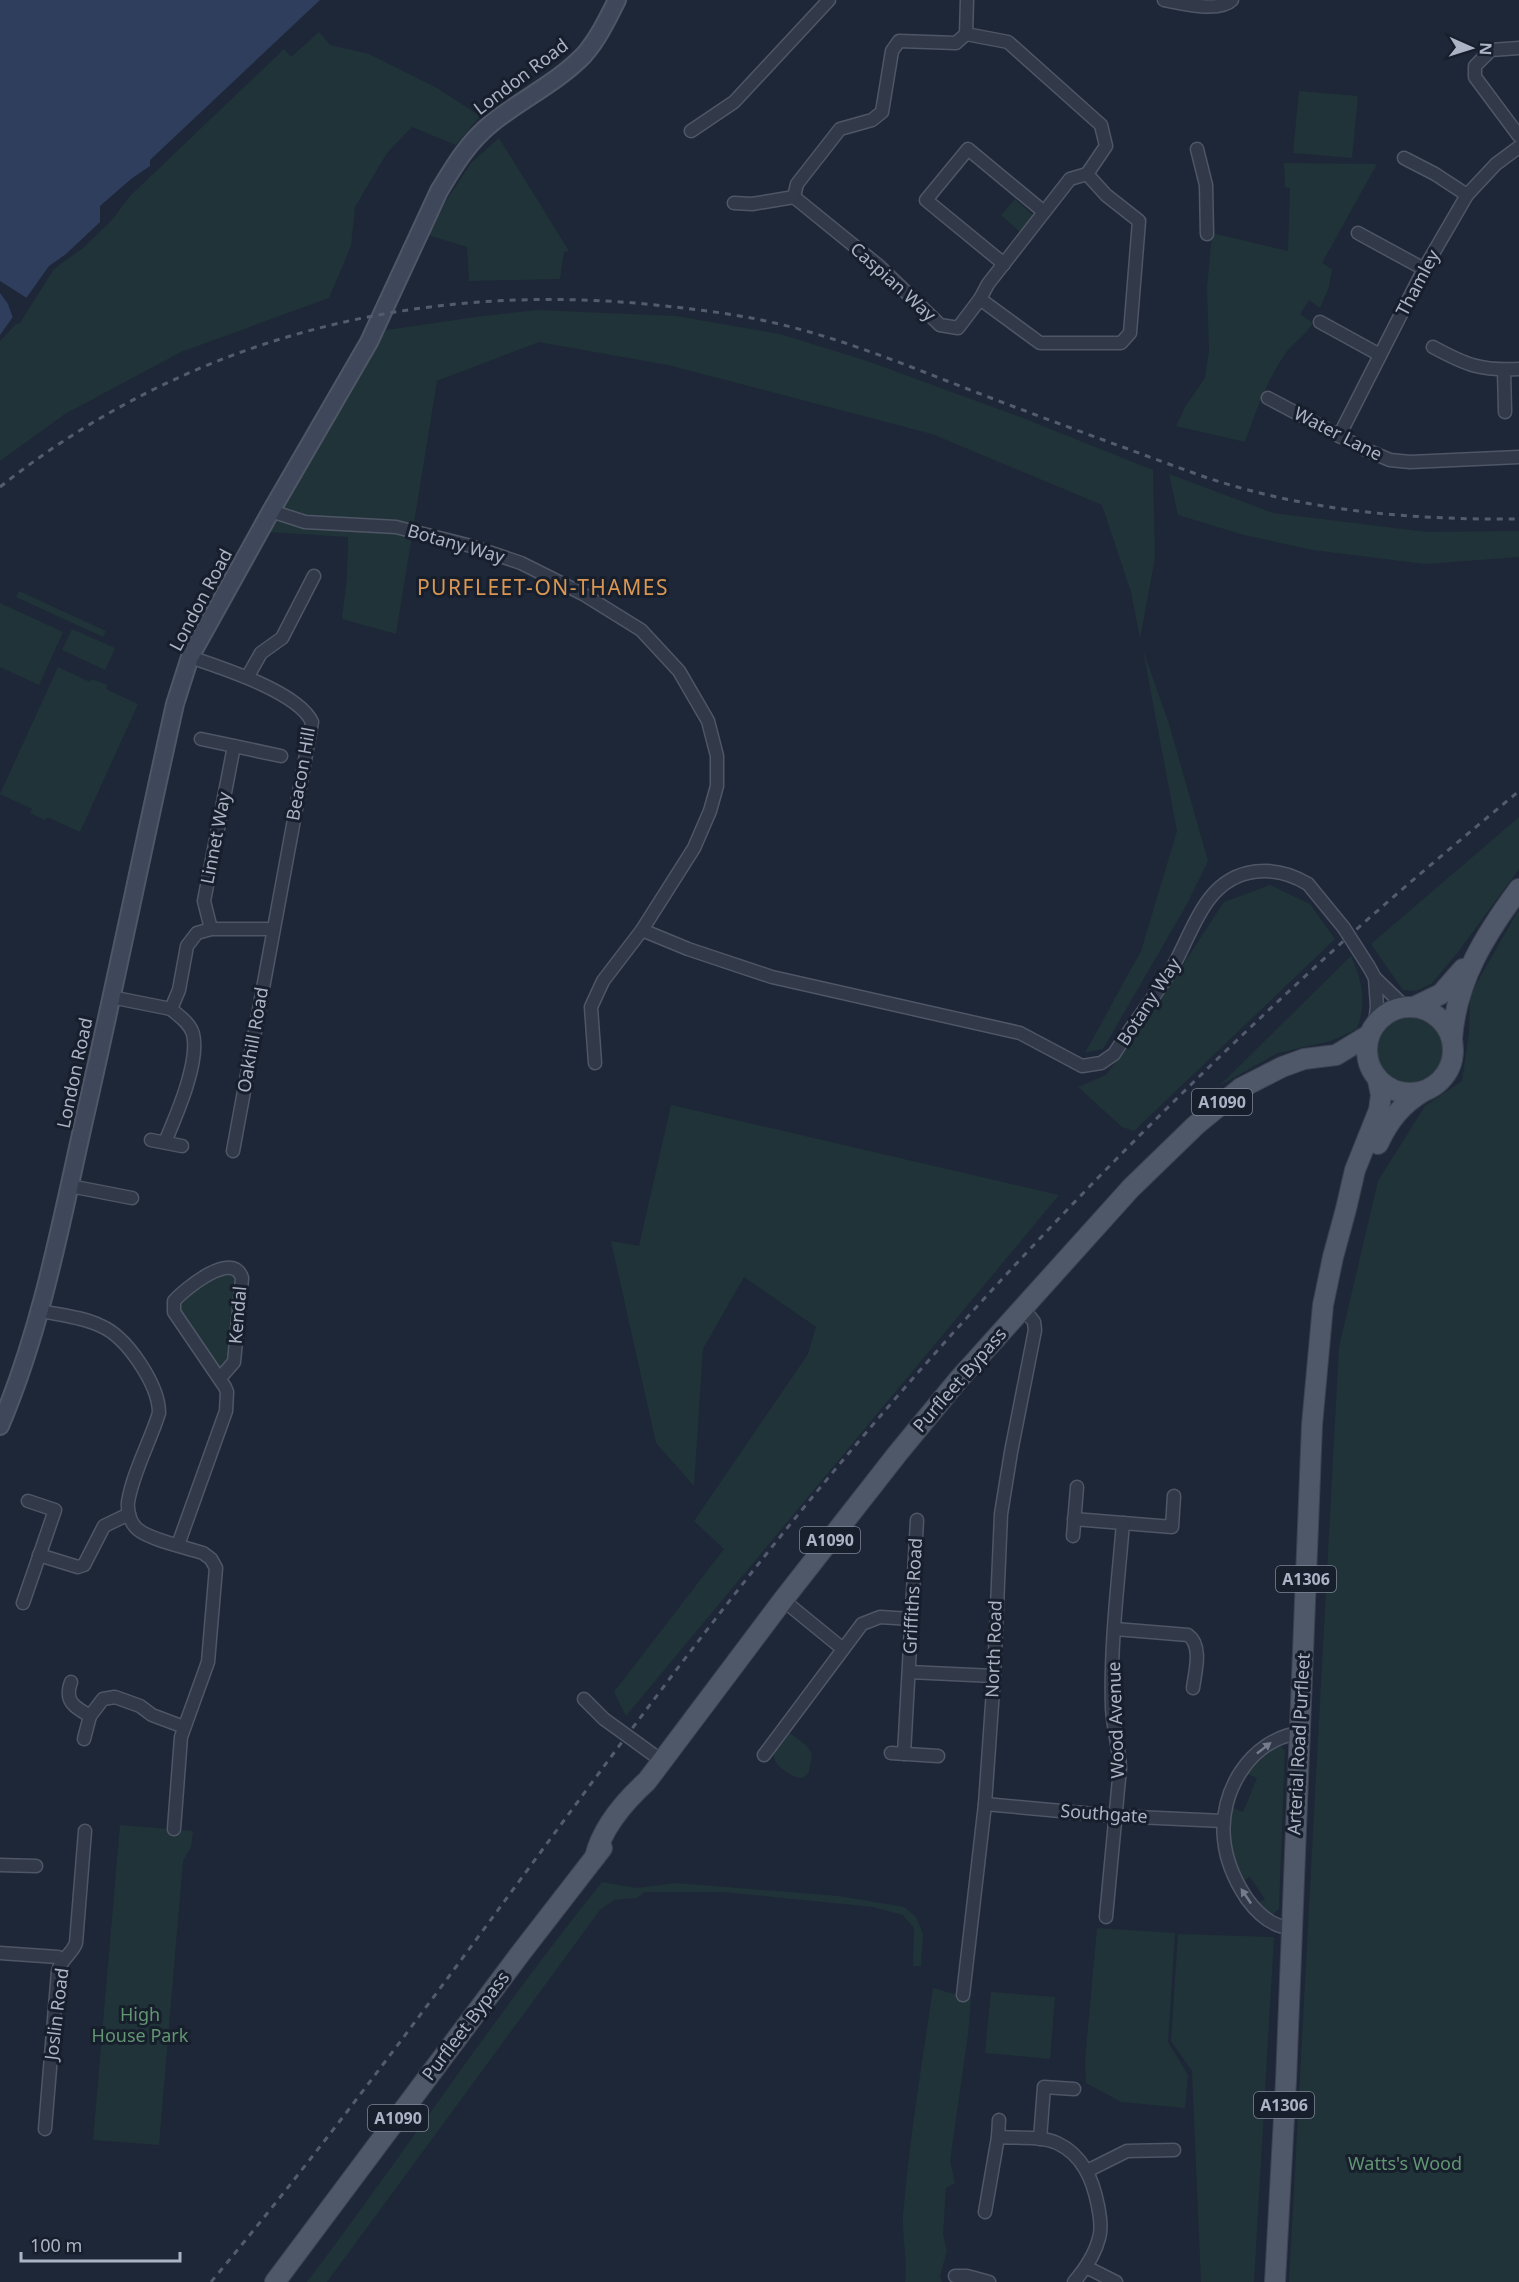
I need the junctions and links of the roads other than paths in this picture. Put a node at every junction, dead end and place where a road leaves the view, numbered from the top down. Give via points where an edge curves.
1 (617, 0) edge
2 (829, 0) edge
3 (967, 0) edge
4 (1164, 0) edge
5 (1232, 0) edge
6 (966, 34) junction
7 (1519, 48) edge
8 (691, 131) dead end
9 (1519, 136) edge
10 (1519, 147) edge
11 (1197, 149) dead end
12 (1404, 158) dead end
13 (1087, 174) junction
14 (1467, 195) junction
15 (794, 197) junction
16 (734, 203) dead end
17 (1044, 212) junction
18 (1358, 233) dead end
19 (1207, 234) dead end
20 (1004, 264) junction
21 (1424, 269) junction
22 (980, 298) junction
23 (1320, 322) dead end
24 (1433, 347) dead end
25 (1380, 356) junction
26 (1519, 369) edge
27 (1504, 370) junction
28 (1268, 398) dead end
29 (1505, 412) dead end
30 (1339, 436) junction
31 (1519, 457) edge
32 (271, 511) junction
33 (314, 576) dead end
34 (190, 657) junction
35 (248, 676) junction
36 (201, 739) dead end
37 (234, 746) junction
38 (281, 756) dead end
39 (1519, 889) edge
40 (273, 928) junction
41 (211, 929) junction
42 (642, 930) junction
43 (1479, 951) junction
44 (1372, 973) junction
45 (111, 997) junction
46 (1410, 1007) junction
47 (171, 1009) junction
48 (1372, 1030) junction
49 (1452, 1039) junction
50 (1336, 1055) junction
51 (595, 1063) dead end
52 (1375, 1076) junction
53 (1424, 1090) junction
54 (151, 1140) dead end
55 (165, 1142) junction
56 (182, 1146) dead end
57 (233, 1151) dead end
58 (70, 1186) junction
59 (132, 1198) dead end
60 (1347, 1209) junction
61 (1024, 1309) junction
62 (41, 1311) junction
63 (220, 1378) junction
64 (0, 1426) edge
65 (1077, 1486) dead end
66 (1174, 1496) dead end
67 (28, 1501) dead end
68 (129, 1514) junction
69 (1074, 1518) junction
70 (917, 1520) dead end
71 (1123, 1522) junction
72 (1073, 1536) dead end
73 (178, 1545) junction
74 (39, 1555) junction
75 (783, 1600) junction
76 (23, 1602) dead end
77 (911, 1619) junction
78 (1115, 1629) junction
79 (843, 1649) junction
80 (909, 1672) junction
81 (994, 1676) junction
82 (71, 1682) dead end
83 (1193, 1688) dead end
84 (584, 1699) dead end
85 (90, 1716) junction
86 (184, 1727) junction
87 (1299, 1733) junction
88 (84, 1739) dead end
89 (765, 1755) dead end
90 (938, 1756) dead end
91 (662, 1761) junction
92 (985, 1803) junction
93 (1115, 1816) junction
94 (1223, 1821) junction
95 (174, 1829) dead end
96 (85, 1831) dead end
97 (0, 1866) edge
98 (36, 1866) dead end
99 (1106, 1917) dead end
100 (1291, 1928) junction
101 (0, 1953) edge
102 (62, 1960) junction
103 (963, 1995) dead end
104 (1074, 2089) dead end
105 (999, 2120) dead end
106 (45, 2129) dead end
107 (998, 2137) junction
108 (1040, 2139) junction
109 (1174, 2150) dead end
110 (1087, 2171) junction
111 (985, 2212) dead end
112 (1086, 2267) junction
113 (955, 2276) dead end
114 (275, 2282) edge
115 (989, 2282) edge
116 (1074, 2282) edge
117 (1116, 2282) edge
118 (1275, 2282) edge

1 - 32 street, London Road via 585,53 571,68 493,122 453,167 369,342
2 - 8 street via 734,102
3 - 6 street
4 - 5 street via 1215,7
6 - 13 street via 1008,42 1101,125 1106,146
6 - 15 street via 956,43 899,40 892,51 882,112 872,120 840,129 797,184
7 - 9 street via 1491,50 1475,66 1475,78
10 - 14 street, Thamley via 1496,164
11 - 19 street via 1206,185
12 - 14 street
13 - 17 street via 1070,179
13 - 22 street via 1139,221 1130,333 1121,343 1040,342
14 - 21 street, Thamley
15 - 16 street
15 - 22 street, Caspian Way via 879,266 940,325 958,328
17 - 20 street
17 - 20 street via 968,149 926,200
18 - 21 street
20 - 22 street
21 - 25 street, Thamley
23 - 25 street
24 - 27 street via 1467,364
25 - 30 street, Thamley
26 - 27 street
27 - 29 street
28 - 30 street, Water Lane
30 - 31 street, Water Lane via 1390,460
32 - 34 street, London Road
32 - 42 street, Botany Way via 305,522 396,527 521,563 583,594 641,630 679,671 708,721 717,756 717,786 694,849
33 - 35 street via 282,638 261,653
34 - 35 street, Beacon Hill
34 - 45 street, London Road via 175,704
35 - 40 street, Beacon Hill via 307,712 312,722
36 - 37 street
37 - 38 street
37 - 41 street, Linnet Way via 204,901
39 - 43 main road
40 - 41 street
40 - 57 street, Oakhill Road
41 - 47 street via 197,933 187,946 179,990
42 - 44 street, Botany Way, bridge via 772,977 1020,1033 1082,1066 1101,1063 1114,1054 1169,974 1209,898 1225,883 1247,872 1289,874 1308,884 1344,928
42 - 51 street, Botany Way via 603,981 591,1007
43 - 46 main road via 1441,994
43 - 49 main road via 1460,992
44 - 46 street, Botany Way
44 - 48 street, Botany Way via 1377,1005
45 - 47 street
45 - 58 street, London Road
46 - 48 main road via 1383,1016
46 - 49 main road via 1425,1009 1442,1021
47 - 55 street via 193,1033 193,1051 185,1091
48 - 50 main road, Purfleet Bypass / A1090
48 - 52 main road via 1366,1048
49 - 53 main road via 1453,1052 1444,1076
50 - 52 main road
50 - 61 main road, Purfleet Bypass / A1090 via 1282,1066 1219,1105 1131,1188
52 - 53 main road via 1400,1092
52 - 60 main road, Arterial Road Purfleet / A1306 via 1381,1095 1379,1110 1355,1170
53 - 60 main road, Arterial Road Purfleet / A1306 via 1407,1102 1385,1128
54 - 55 street
55 - 56 street
58 - 59 street
58 - 62 street, London Road
60 - 87 main road, Arterial Road Purfleet / A1306 via 1323,1305 1316,1372
61 - 75 main road, Purfleet Bypass / A1090 via 959,1379
61 - 81 street, North Road via 1035,1330 1001,1514
62 - 64 street, London Road
62 - 68 street via 102,1326 136,1358 156,1391 159,1413 134,1482
63 - 63 street, Kendal via 174,1312 174,1301 210,1274 231,1267 242,1278 235,1350 232,1366
63 - 73 street, Kendal via 227,1392 226,1411
65 - 69 street
66 - 71 street via 1172,1527
67 - 74 street via 55,1510
68 - 73 street via 141,1532
68 - 74 street via 104,1526 84,1565 78,1567
69 - 71 street
69 - 72 street
70 - 77 street, Griffiths Road
71 - 78 street, Wood Avenue
73 - 86 street via 203,1552 216,1568 208,1662
74 - 76 street
75 - 79 street
75 - 91 main road, Purfleet Bypass / A1090
77 - 79 street via 880,1617 862,1624
77 - 80 street, Griffiths Road
78 - 83 street via 1188,1635 1196,1651
78 - 93 street, Wood Avenue via 1112,1711 1120,1767
79 - 89 street
80 - 81 street, Griffiths Road
80 - 90 street, Griffiths Road via 898,1753
81 - 92 street, North Road
82 - 85 street via 70,1700
84 - 91 street, bridge via 604,1719
85 - 86 street via 103,1699 115,1698
85 - 88 street
86 - 95 street
94 -> 87 street via 1228,1797 1247,1763 1275,1740
87 - 100 main road, Arterial Road Purfleet / A1306
91 - 114 main road, Purfleet Bypass / A1090 via 615,1834
92 - 93 street, Southgate
92 - 103 street, North Road
93 - 94 street, Southgate
93 - 99 street, Wood Avenue
100 -> 94 street via 1281,1928 1258,1913 1241,1889 1227,1855
96 - 102 street, Joslin Road via 75,1943
97 - 98 street
100 - 118 main road, Arterial Road Purfleet / A1306
101 - 102 street
102 - 106 street, Joslin Road
104 - 108 street via 1044,2087
105 - 107 street
107 - 108 street
107 - 111 street
108 - 110 street via 1074,2154
109 - 110 street via 1126,2151
110 - 112 street via 1100,2216 1100,2236
112 - 116 street
112 - 117 street
113 - 115 street

